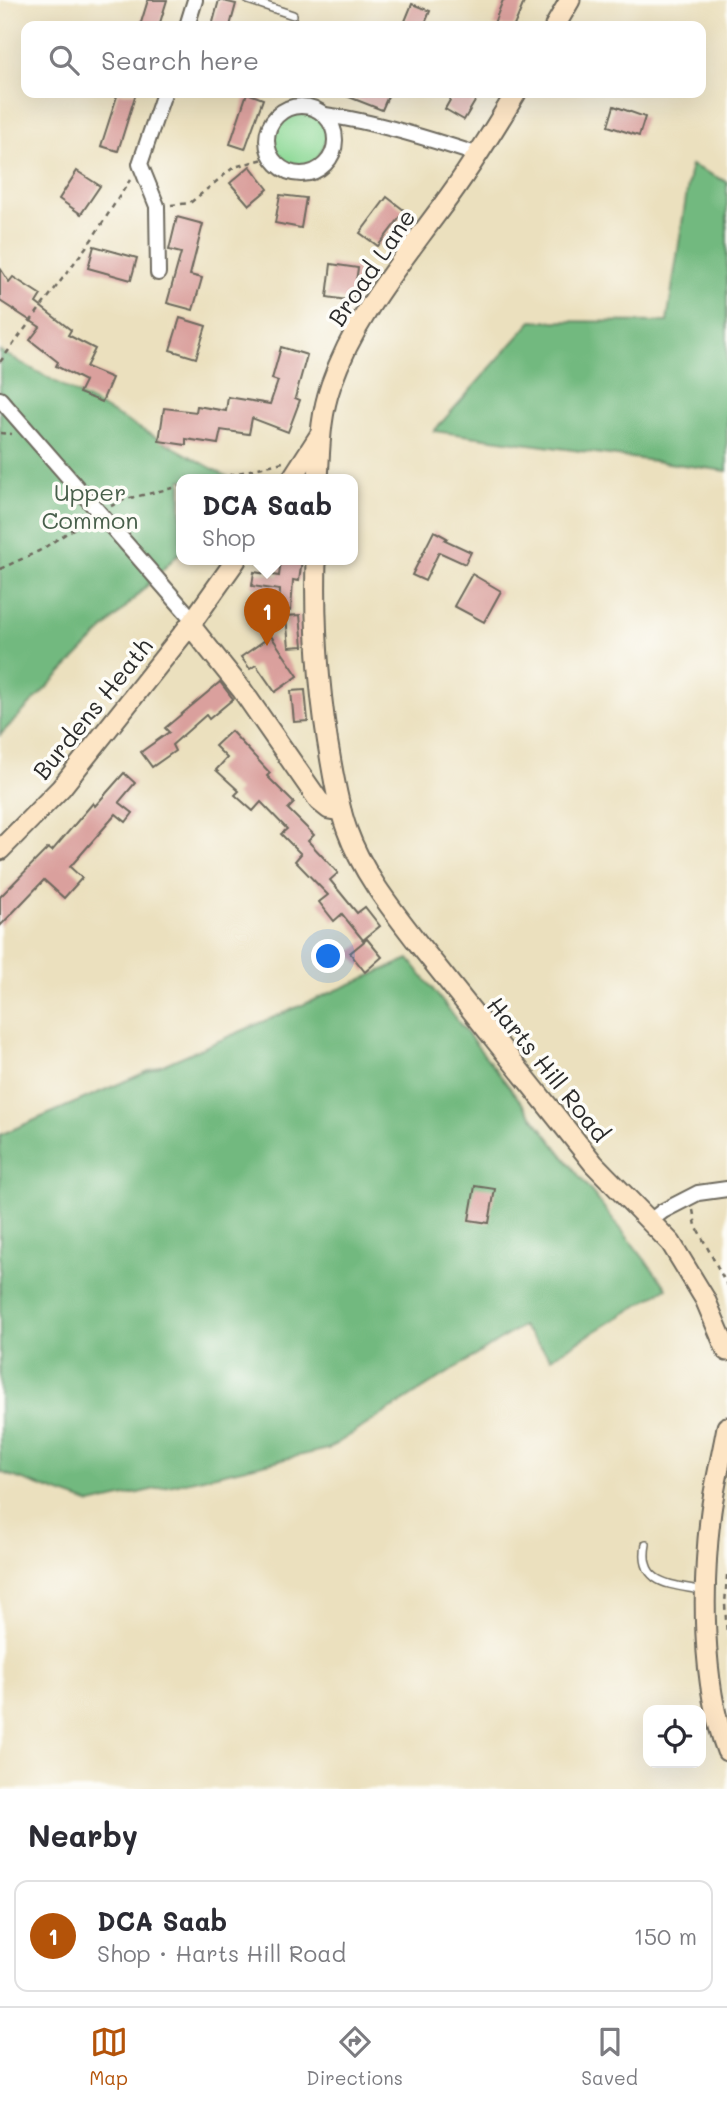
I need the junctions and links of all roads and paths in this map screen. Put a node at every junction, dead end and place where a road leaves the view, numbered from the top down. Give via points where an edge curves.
1 (195, 0) edge
2 (248, 0) edge
3 (570, 0) edge
4 (293, 15) dead end
5 (189, 21) edge
6 (558, 21) edge
7 (162, 98) edge
8 (513, 98) edge
9 (325, 115) junction
10 (478, 155) junction
11 (271, 157) junction
12 (140, 164) junction
13 (157, 206) junction
14 (158, 273) dead end
15 (0, 362) edge
16 (0, 399) edge
17 (320, 434) junction
18 (306, 455) junction
19 (236, 474) edge
20 (294, 474) edge
21 (318, 474) edge
22 (232, 565) edge
23 (316, 565) edge
24 (191, 623) junction
25 (341, 811) junction
26 (0, 850) edge
27 (727, 1189) edge
28 (698, 1193) junction
29 (650, 1221) junction
30 (727, 1285) edge
31 (727, 1351) edge
32 (727, 1427) edge
33 (646, 1544) dead end
34 (727, 1575) edge
35 (705, 1591) junction
36 (727, 1635) edge
37 (727, 1751) edge

1 - 5 street
2 - 4 lane
3 - 6 street
7 - 12 street
8 - 10 street, Broad Lane
9 - 10 street
9 - 11 street via 295,106 276,116 267,136
9 - 11 street via 336,136 335,149 322,168 299,175 287,172
10 - 17 street, Broad Lane via 352,337 331,386
11 - 13 path via 234,167 190,203
12 - 13 street
12 - 15 path via 92,239
13 - 14 street
16 - 24 street
17 - 18 street, Broad Lane
17 - 21 street
18 - 19 path
18 - 20 street, Broad Lane
22 - 24 street
23 - 25 street, Harts Hill Road via 319,682
24 - 25 street via 319,801
24 - 26 street, Burdens Heath via 61,788
25 - 29 street, Harts Hill Road via 356,851 391,907 594,1164
27 - 28 street
28 - 29 street
28 - 30 path via 693,1209 696,1226
29 - 31 street, Harts Hill Road via 691,1275
32 - 35 street via 711,1508
33 - 35 lane via 644,1563 652,1576
34 - 36 path
35 - 37 street via 711,1689

